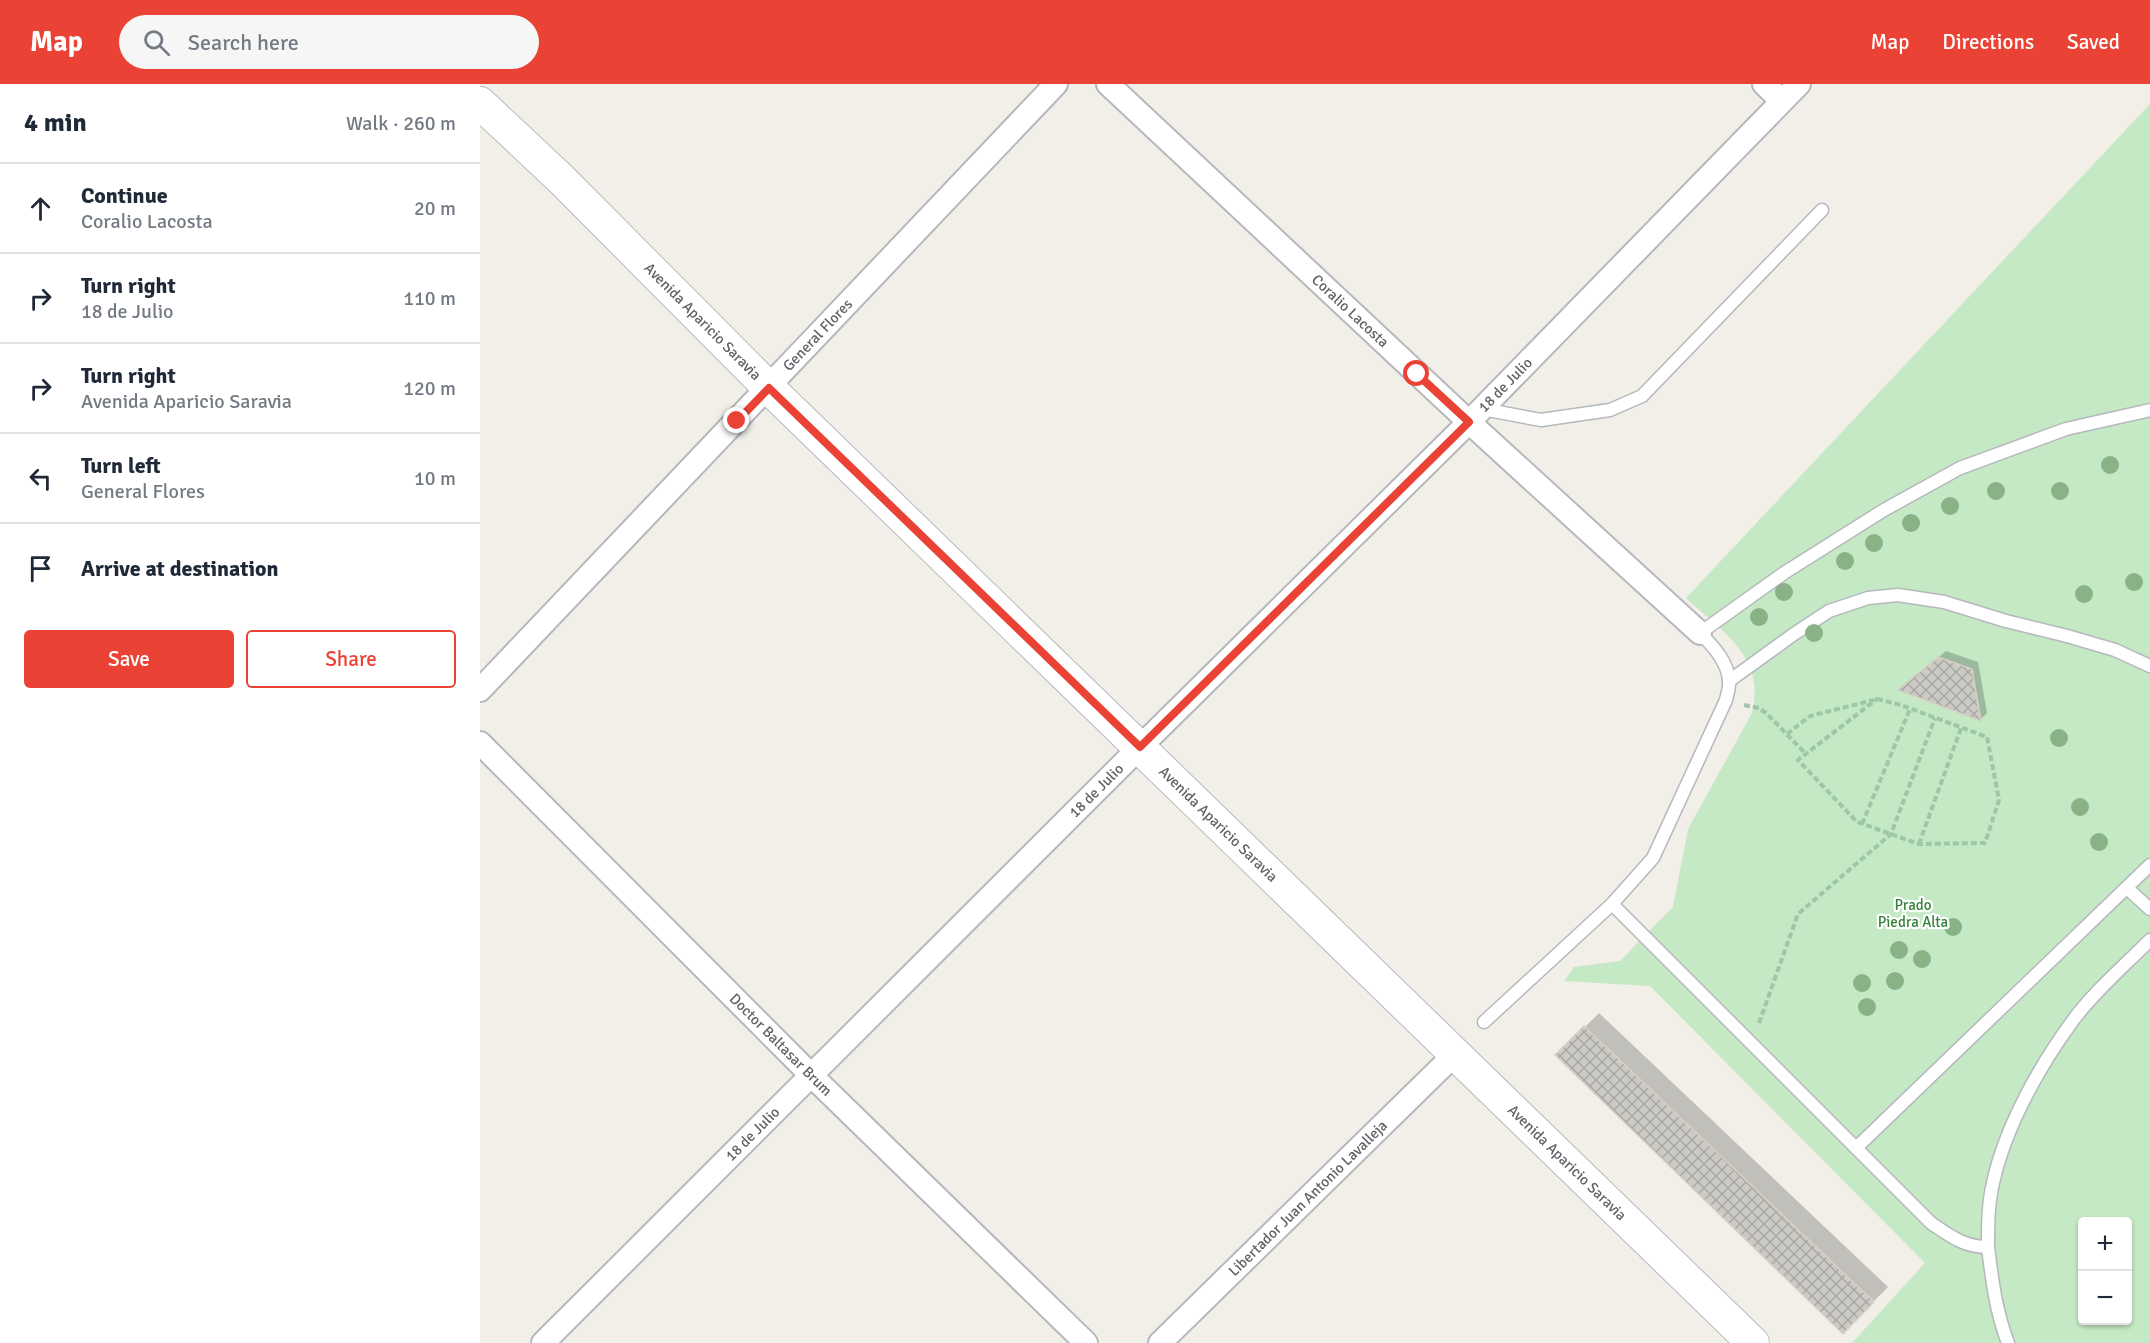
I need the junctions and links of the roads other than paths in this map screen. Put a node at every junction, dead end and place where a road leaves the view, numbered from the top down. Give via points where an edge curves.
1 (1056, 84) edge
2 (1108, 84) edge
3 (1764, 84) edge
4 (1799, 84) edge
5 (1782, 101) junction
6 (480, 103) edge
7 (1822, 210) dead end
8 (769, 388) junction
9 (2150, 410) edge
10 (1475, 415) junction
11 (1700, 633) junction
12 (2150, 666) edge
13 (1729, 681) junction
14 (480, 690) edge
15 (480, 743) edge
16 (1140, 747) junction
17 (2150, 865) edge
18 (2127, 888) junction
19 (1612, 904) junction
20 (2150, 909) edge
21 (2150, 940) edge
22 (1484, 1022) dead end
23 (1455, 1054) junction
24 (812, 1076) junction
25 (1856, 1148) junction
26 (1988, 1247) junction
27 (543, 1343) edge
28 (1086, 1343) edge
29 (1160, 1343) edge
30 (1753, 1343) edge
31 (2008, 1343) edge

1 - 8 street, General Flores
2 - 10 street, Coralio Lacosta
3 - 5 street
4 - 5 street, 18 de Julio
5 - 10 street, 18 de Julio
6 - 8 street, Avenida Aparicio Saravia
7 - 10 lane via 1642,396 1610,410 1541,420
8 - 14 street, General Flores
8 - 16 street, Avenida Aparicio Saravia
9 - 11 lane via 2066,429 1960,468 1784,573
10 - 11 street, Coralio Lacosta
10 - 16 street, 18 de Julio
11 - 13 lane via 1725,663
12 - 13 lane via 2115,650 2067,636 1944,602 1898,595 1868,598 1829,611
13 - 19 lane via 1726,700 1653,858
15 - 24 street, Doctor Baltasar Brum
16 - 23 street, Avenida Aparicio Saravia
16 - 24 street, 18 de Julio
17 - 18 lane
18 - 20 lane
18 - 25 lane
19 - 22 lane
19 - 25 lane
21 - 26 lane via 2074,1019 2019,1111 1993,1182
23 - 29 street, Libertador Juan Antonio Lavalleja
23 - 30 street, Avenida Aparicio Saravia
24 - 27 street, 18 de Julio
24 - 28 street, Doctor Baltasar Brum
25 - 26 lane via 1931,1223 1974,1247
26 - 31 lane via 2000,1323

